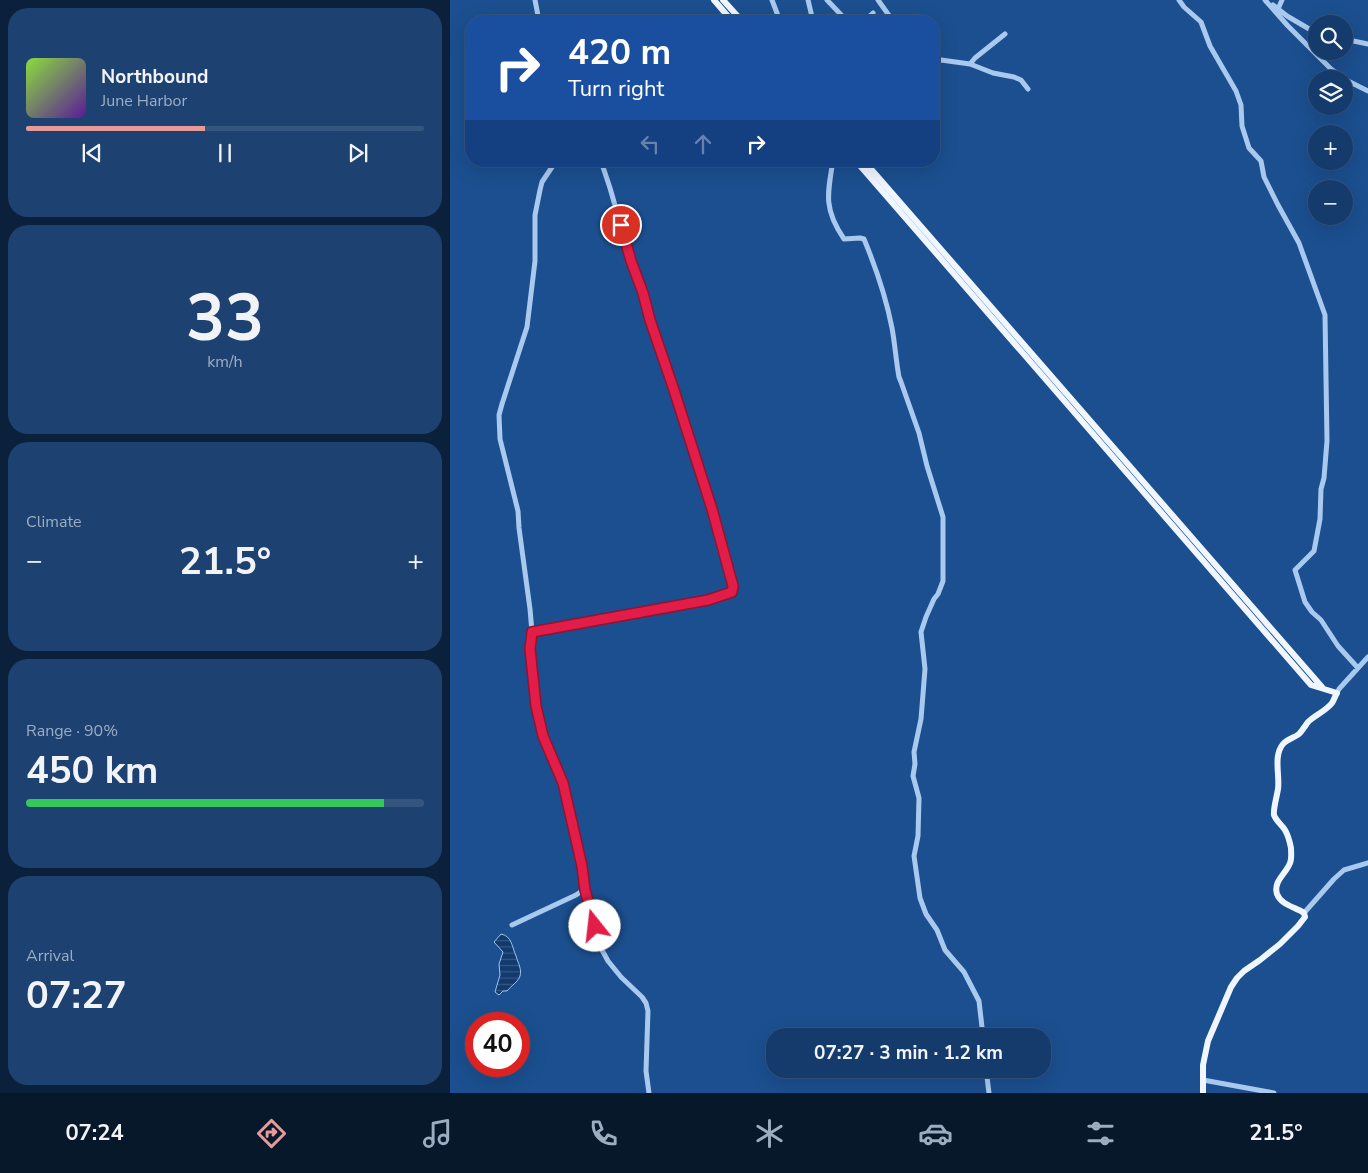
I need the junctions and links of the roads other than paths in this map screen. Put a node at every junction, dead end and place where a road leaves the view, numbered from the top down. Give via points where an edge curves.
1 (536, 0) edge
2 (714, 0) edge
3 (724, 0) edge
4 (772, 0) edge
5 (808, 0) edge
6 (827, 0) edge
7 (878, 0) edge
8 (1179, 0) edge
9 (1266, 0) edge
10 (1282, 0) edge
11 (1278, 9) junction
12 (873, 13) dead end
13 (537, 15) edge
14 (727, 15) edge
15 (737, 15) edge
16 (778, 15) edge
17 (812, 15) edge
18 (841, 15) edge
19 (871, 15) edge
20 (889, 15) edge
21 (1308, 28) edge
22 (1005, 34) dead end
23 (1353, 41) edge
24 (1368, 44) edge
25 (940, 61) edge
26 (970, 64) junction
27 (1028, 89) dead end
28 (1368, 91) edge
29 (552, 167) edge
30 (603, 167) edge
31 (832, 167) edge
32 (861, 167) edge
33 (869, 167) edge
34 (532, 632) junction
35 (1368, 657) edge
36 (1358, 668) junction
37 (1322, 688) junction
38 (1337, 692) junction
39 (1368, 863) edge
40 (585, 890) junction
41 (1304, 913) junction
42 (512, 925) dead end
43 (982, 1028) edge
44 (987, 1078) edge
45 (1203, 1080) junction
46 (648, 1093) edge
47 (989, 1093) edge
48 (1203, 1093) edge
49 (1274, 1093) edge

1 - 13 street
2 - 14 main road
3 - 15 main road
4 - 16 street
5 - 17 street
6 - 18 street
7 - 20 street
8 - 36 street via 1201,22 1210,46 1236,91 1248,148 1261,162 1264,177 1299,243 1325,314 1327,441 1320,519 1314,551 1294,570 1305,602
9 - 11 street
9 - 28 street via 1331,69
10 - 11 street
11 - 21 street
12 - 19 street
22 - 26 street
23 - 24 street
25 - 26 street
26 - 27 street via 1021,80
29 - 34 street via 542,182 536,215 535,261 527,327 498,425 518,510
30 - 34 street via 712,509 733,586 732,592 708,600
31 - 43 street via 828,199 830,214 844,239 864,239 873,259 892,330 898,378 919,433 943,517 942,581 921,632 925,669 914,752 913,776 919,798 914,856 920,898 926,914 980,1001
32 - 37 main road via 1312,685
33 - 37 main road
34 - 40 street via 530,649 536,706 543,736 563,783
35 - 36 street
36 - 38 street
37 - 38 main road
38 - 41 main road via 1331,704 1307,723 1297,736 1283,744 1278,753 1274,812 1285,829 1291,863 1276,889 1280,900
39 - 41 street via 1344,870
40 - 42 street
40 - 46 street via 602,950 646,1003
41 - 45 main road via 1305,917 1280,944 1236,978 1208,1041
44 - 47 street
45 - 48 main road
45 - 49 street

